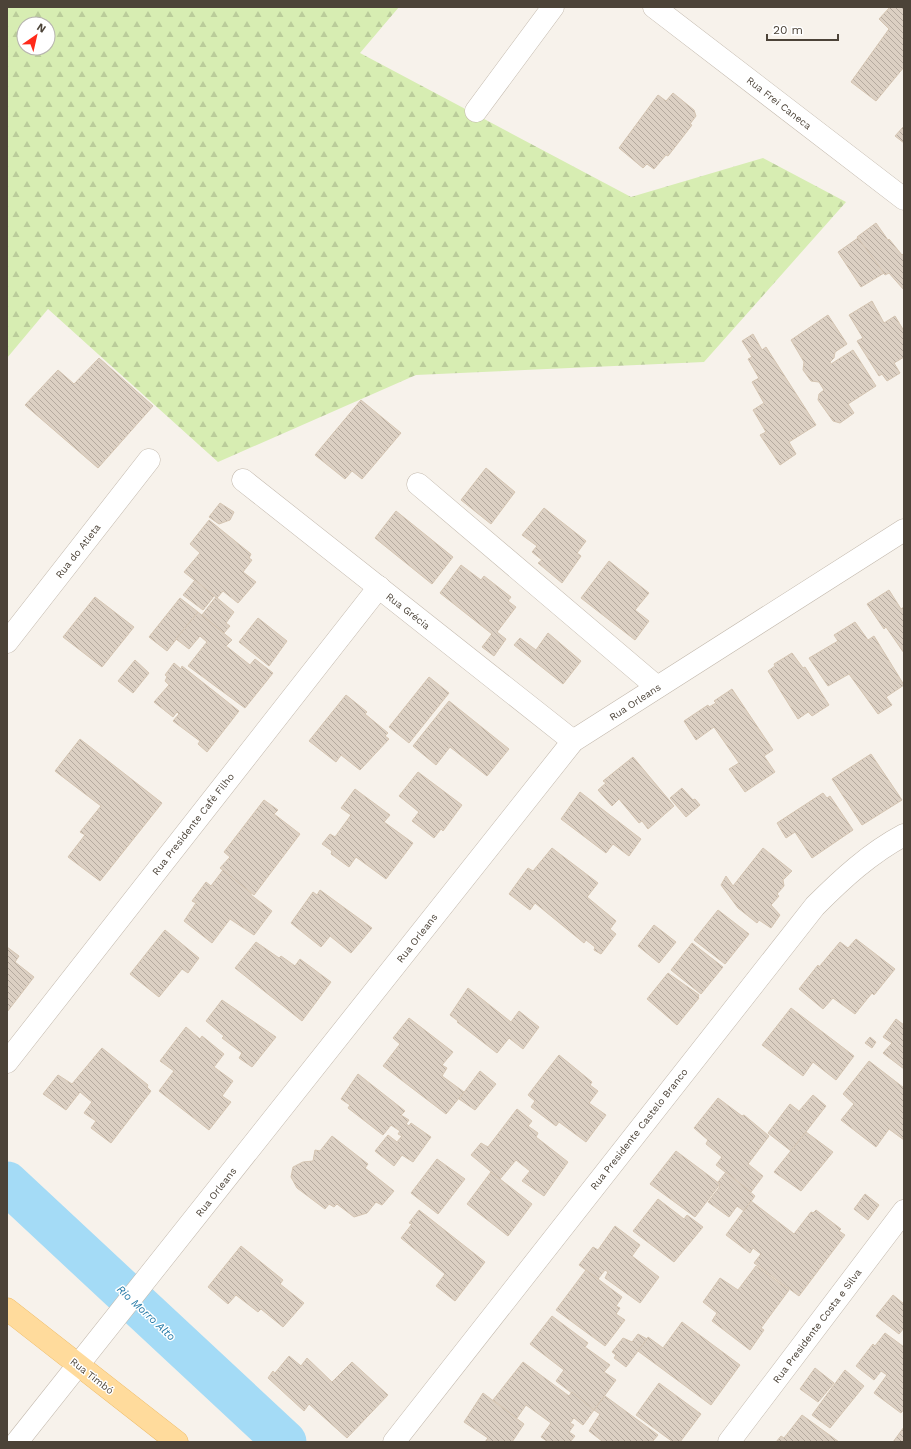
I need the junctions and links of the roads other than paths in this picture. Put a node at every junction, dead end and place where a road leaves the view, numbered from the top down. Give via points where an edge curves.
1 (553, 7) edge
2 (654, 7) edge
3 (476, 111) dead end
4 (904, 199) edge
5 (149, 460) dead end
6 (243, 480) dead end
7 (418, 484) dead end
8 (904, 530) edge
9 (379, 587) junction
10 (7, 642) edge
11 (657, 687) junction
12 (573, 741) junction
13 (904, 835) edge
14 (7, 1062) edge
15 (904, 1210) edge
16 (7, 1309) edge
17 (78, 1365) junction
18 (17, 1442) edge
19 (177, 1442) edge
20 (394, 1442) edge
21 (729, 1442) edge

1 - 3 street
2 - 4 street, Rua Frei Caneca
5 - 10 street, Rua do Atleta
6 - 9 street, Rua Grécia
7 - 11 street
8 - 11 street, Rua Orleans
9 - 12 street, Rua Grécia
9 - 14 street, Rua Presidente Café Filho
11 - 12 street, Rua Orleans
12 - 17 street, Rua Orleans
13 - 20 street, Rua Presidente Castelo Branco via 860,865 815,906
15 - 21 street, Rua Presidente Costa e Silva
16 - 17 main road, Rua Timbó
17 - 18 street, Rua Orleans
17 - 19 main road, Rua Timbó

